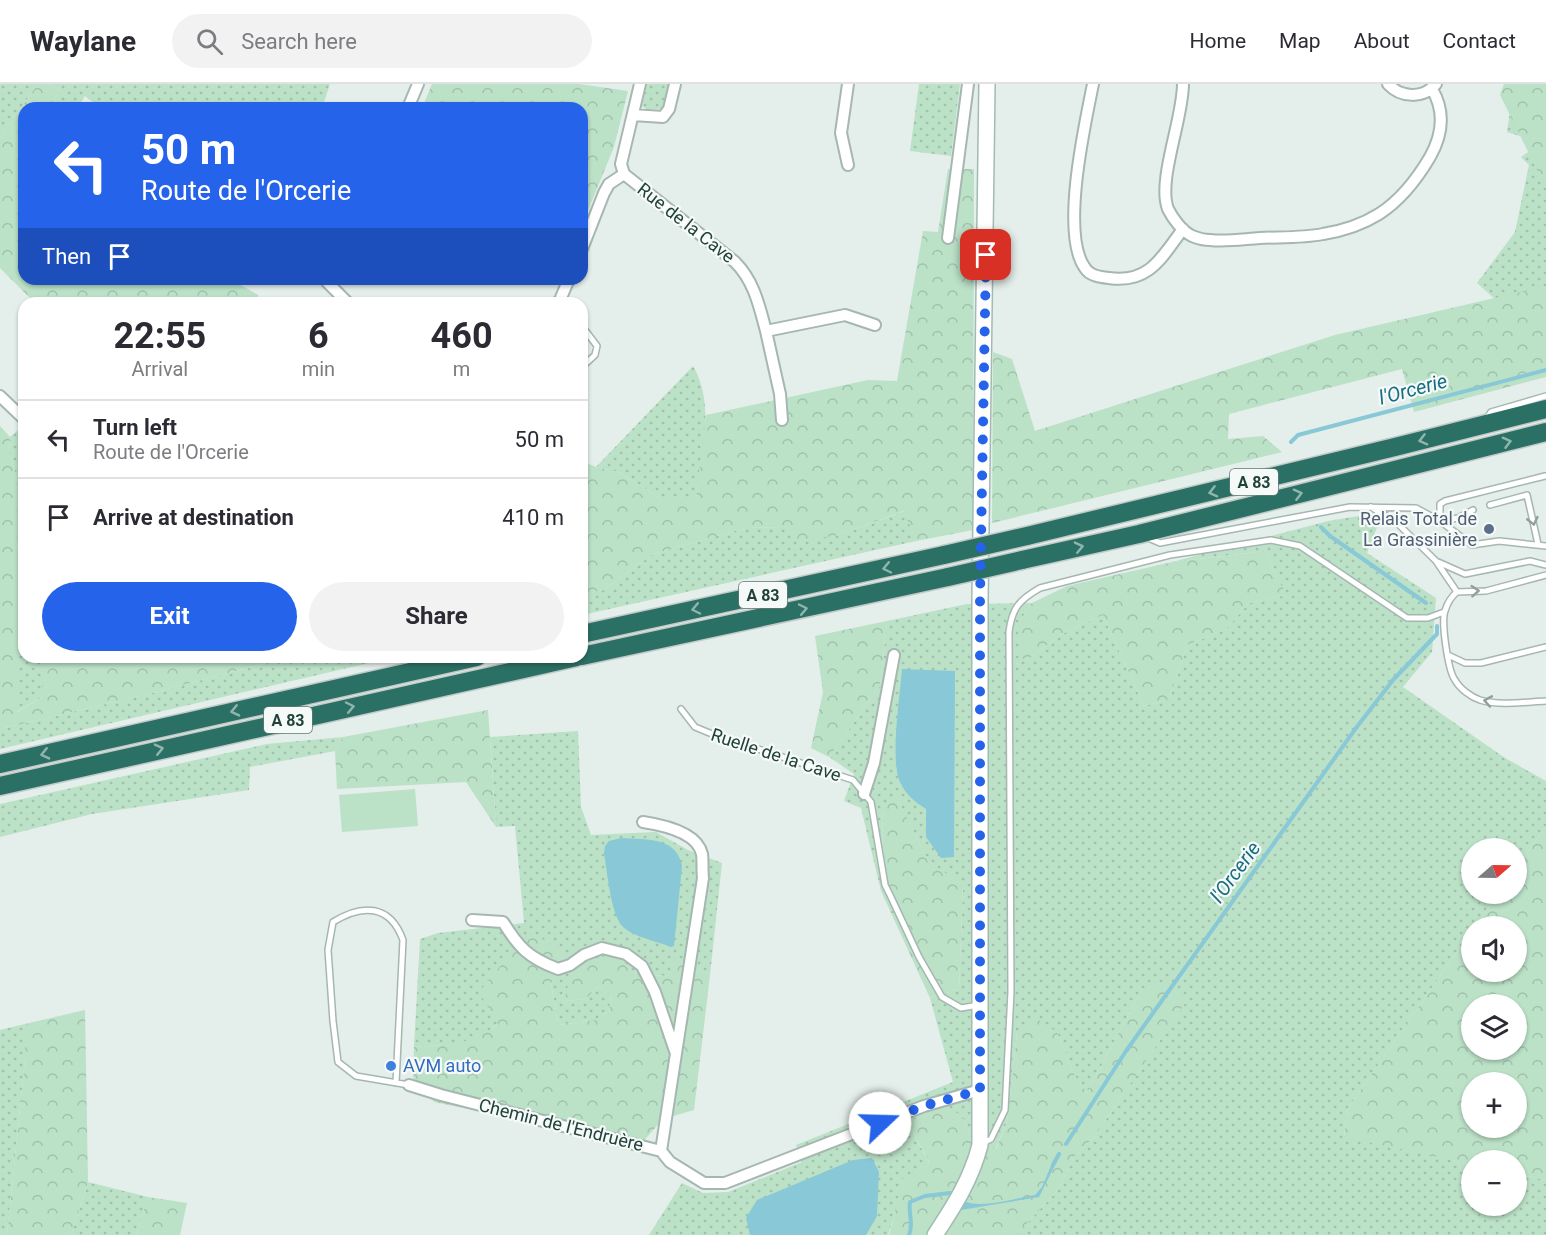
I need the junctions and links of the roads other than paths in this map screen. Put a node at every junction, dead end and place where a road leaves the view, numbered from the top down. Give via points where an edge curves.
1 (418, 84) edge
2 (640, 84) edge
3 (675, 84) edge
4 (848, 84) edge
5 (968, 84) edge
6 (987, 84) edge
7 (1093, 84) edge
8 (1183, 84) edge
9 (1388, 84) edge
10 (1434, 86) edge
11 (410, 102) edge
12 (633, 115) junction
13 (848, 165) dead end
14 (624, 174) junction
15 (1183, 230) junction
16 (588, 234) edge
17 (948, 238) dead end
18 (330, 285) edge
19 (342, 297) edge
20 (875, 325) dead end
21 (766, 331) junction
22 (588, 334) edge
23 (588, 361) edge
24 (0, 396) edge
25 (1546, 396) edge
26 (1546, 409) edge
27 (18, 412) edge
28 (783, 420) dead end
29 (1480, 426) junction
30 (1546, 432) edge
31 (1545, 476) edge
32 (1490, 505) dead end
33 (1369, 506) junction
34 (1473, 510) dead end
35 (1440, 521) junction
36 (1139, 534) junction
37 (1538, 544) junction
38 (1546, 546) edge
39 (1436, 561) junction
40 (1546, 566) edge
41 (1546, 575) edge
42 (1457, 592) junction
43 (1444, 612) junction
44 (588, 633) edge
45 (1546, 647) edge
46 (588, 655) edge
47 (894, 655) dead end
48 (1448, 655) junction
49 (450, 663) edge
50 (550, 663) edge
51 (1546, 701) edge
52 (681, 709) dead end
53 (133, 755) junction
54 (0, 764) edge
55 (0, 786) edge
56 (864, 794) junction
57 (0, 796) edge
58 (644, 822) dead end
59 (472, 920) dead end
60 (980, 1005) junction
61 (676, 1054) junction
62 (396, 1083) junction
63 (409, 1085) joint
64 (980, 1090) junction
65 (980, 1145) junction
66 (661, 1151) junction
67 (935, 1235) edge

1 - 11 street
2 - 12 street, Rue de la Cave
3 - 12 street via 663,117
4 - 13 street via 841,133
5 - 17 street
6 - 60 street via 980,600
7 - 15 street via 1074,206 1077,253 1085,269 1096,277 1134,278 1151,271
8 - 15 street via 1165,183 1165,199
9 - 10 street via 1401,94 1412,95
10 - 15 street via 1442,112 1433,152 1412,184 1378,215 1323,234 1210,240
12 - 14 street, Rue de la Cave via 621,165
14 - 16 street via 609,184
14 - 21 street, Rue de la Cave via 746,273
18 - 19 street
20 - 21 street via 844,315
21 - 28 street, Rue de la Cave
22 - 23 lane via 597,346
24 - 27 street
25 - 29 lane via 1491,412
26 - 29 highway, A 83
29 -> 44 highway, A 83, bridge via 1027,536
36 -> 30 highway, A 83
31 - 35 lane via 1445,501 1440,504
32 -> 37 lane via 1527,495
33 - 35 lane via 1416,508
33 - 36 lane via 1160,543
33 - 39 lane via 1396,522
34 - 35 lane
35 - 37 lane via 1472,545 1499,541
46 -> 36 highway, A 83, bridge
37 - 38 lane
39 - 40 lane via 1465,574 1530,561
39 - 42 lane
42 -> 41 lane via 1486,591
42 - 43 lane
43 - 48 lane
43 - 65 lane via 1428,618 1407,618 1300,546 1271,540 1170,555 1040,588 1025,596 1012,614 1009,632 1011,992 1005,1110 991,1139
45 - 48 lane via 1481,663 1465,663
47 - 56 street via 874,763
51 -> 48 lane via 1479,700 1453,678
49 -> 54 highway, A 83
53 -> 50 highway, A 83
52 - 56 lane, Ruelle de la Cave via 695,727 854,780
53 - 55 highway, A 83
53 - 57 highway via 84,776
56 - 60 lane via 871,802 885,885 919,957 942,997 961,1008
58 - 61 street via 668,825 697,843 702,855 703,878
59 - 61 street via 503,922 515,942 530,956 558,969 602,948 626,954 642,966 656,992
60 - 64 street
61 - 66 street
62 - 62 lane via 356,1076 338,1062 328,950 333,921 347,913 369,909 381,912 392,919 403,940
62 - 63 lane
63 - 66 street, Chemin de l'Endruère
64 - 65 street
64 - 66 street, Chemin de l'Endruère via 924,1106 726,1183 704,1183 670,1162
65 - 67 street via 961,1195

